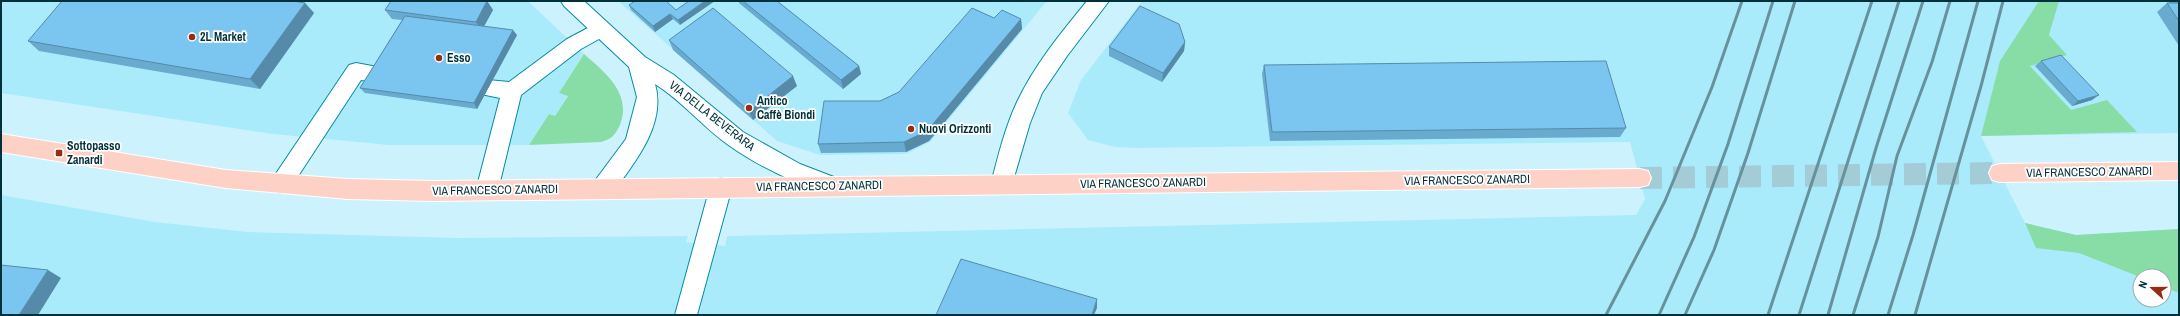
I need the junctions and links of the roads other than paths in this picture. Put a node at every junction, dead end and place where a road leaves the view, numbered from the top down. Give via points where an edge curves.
1 (571, 1) edge
2 (1099, 1) edge
3 (601, 29) junction
4 (638, 63) junction
5 (376, 74) edge
6 (488, 88) edge
7 (512, 91) junction
8 (1, 143) edge
9 (2179, 171) edge
10 (2000, 173) tunnel mouth
11 (1640, 178) tunnel mouth
12 (281, 184) junction
13 (1002, 184) junction
14 (831, 186) junction
15 (721, 188) junction
16 (602, 189) junction
17 (486, 190) junction
18 (686, 315) edge

1 - 3 street, VIA DELLA BEVERARA
2 - 13 street via 1061,48 1036,86 1018,126
3 - 4 street, VIA DELLA BEVERARA
3 - 7 lane via 574,44
4 - 14 street, VIA DELLA BEVERARA via 673,86 749,147 792,171
4 - 16 street via 648,97 643,122 630,152
5 - 12 lane via 356,71
6 - 7 lane
7 - 17 lane
8 - 12 main road, VIA FRANCESCO ZANARDI via 203,176
9 - 10 main road, VIA FRANCESCO ZANARDI
11 - 13 main road, VIA FRANCESCO ZANARDI
12 - 17 main road, VIA FRANCESCO ZANARDI via 348,189
13 - 14 main road, VIA FRANCESCO ZANARDI
14 - 15 main road, VIA FRANCESCO ZANARDI
15 - 16 main road, VIA FRANCESCO ZANARDI
15 - 18 lane
16 - 17 main road, VIA FRANCESCO ZANARDI

